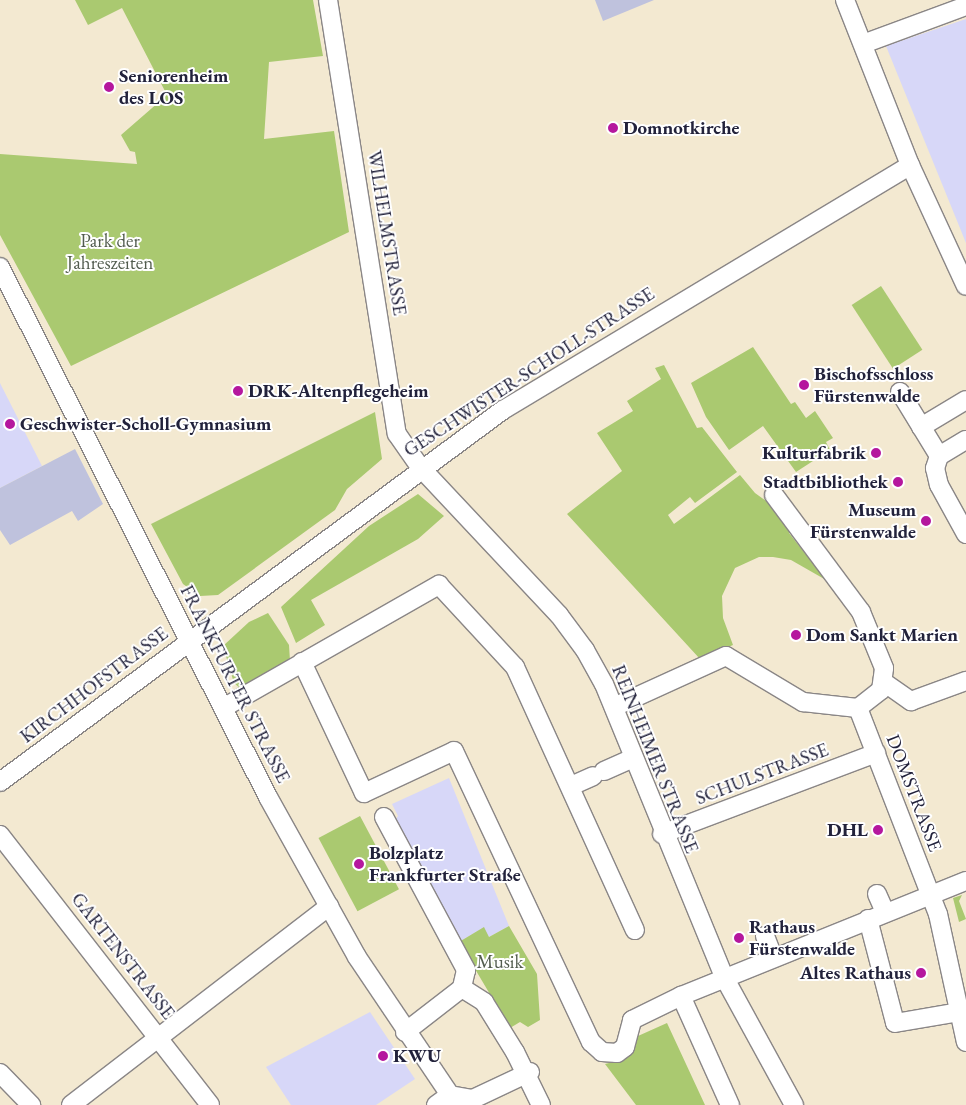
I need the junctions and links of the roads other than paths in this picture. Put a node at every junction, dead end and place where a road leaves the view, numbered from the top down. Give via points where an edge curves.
1 (328, 0) edge
2 (845, 0) edge
3 (966, 6) edge
4 (863, 44) junction
5 (910, 165) junction
6 (0, 267) edge
7 (966, 286) edge
8 (900, 392) dead end
9 (966, 400) edge
10 (922, 427) junction
11 (966, 440) edge
12 (939, 456) junction
13 (420, 466) junction
14 (774, 495) dead end
15 (966, 534) edge
16 (189, 640) junction
17 (302, 662) junction
18 (966, 681) edge
19 (885, 682) junction
20 (614, 707) junction
21 (223, 708) junction
22 (858, 708) junction
23 (876, 753) junction
24 (633, 758) junction
25 (0, 782) edge
26 (571, 786) junction
27 (384, 817) dead end
28 (662, 834) junction
29 (0, 835) edge
30 (966, 881) edge
31 (930, 893) junction
32 (877, 894) dead end
33 (329, 906) junction
34 (885, 912) junction
35 (868, 919) junction
36 (635, 930) dead end
37 (765, 936) dead end
38 (773, 957) junction
39 (724, 977) junction
40 (462, 988) junction
41 (681, 996) junction
42 (960, 1012) junction
43 (406, 1032) junction
44 (158, 1035) junction
45 (966, 1042) edge
46 (528, 1073) junction
47 (0, 1074) edge
48 (447, 1102) edge
49 (31, 1105) edge
50 (71, 1105) edge
51 (210, 1105) edge
52 (540, 1105) edge
53 (730, 1105) edge
54 (794, 1105) edge

1 - 13 street, WILHELMSTRASSE via 397,434
2 - 4 street
3 - 4 street
4 - 5 street
5 - 7 street
5 - 13 street, GESCHWISTER-SCHOLL-STRASSE via 642,323
6 - 16 street, FRANKFURTER STRASSE
8 - 10 street
9 - 10 street
10 - 12 street
11 - 12 street
12 - 15 street via 935,468 939,485
13 - 16 street, GESCHWISTER-SCHOLL-STRASSE
13 - 20 street, REINHEIMER STRASSE via 560,615 585,650
14 - 19 street via 861,612 881,656
16 - 21 street, FRANKFURTER STRASSE
16 - 25 street, KIRCHHOFSTRASSE
17 - 21 street
17 - 26 street via 438,585 515,667
17 - 41 street via 364,792 454,751 591,1042 602,1052 618,1052 626,1047 632,1020
18 - 19 street via 911,702
19 - 22 street
20 - 22 street via 726,656 735,658 803,702
20 - 24 street, REINHEIMER STRASSE
21 - 33 street, FRANKFURTER STRASSE
22 - 23 street, DOMSTRASSE
23 - 28 street, SCHULSTRASSE
23 - 31 street, DOMSTRASSE
24 - 26 street
24 - 28 street, REINHEIMER STRASSE
26 - 36 street
27 - 40 street via 466,970
28 - 39 street, REINHEIMER STRASSE
29 - 44 street, GARTENSTRASSE
30 - 31 street
31 - 34 street
31 - 42 street, DOMSTRASSE
32 - 34 street
33 - 43 street, FRANKFURTER STRASSE
33 - 44 street
34 - 35 street
35 - 38 street
35 - 42 street via 895,1027
37 - 38 street
38 - 39 street
39 - 41 street
39 - 54 street, REINHEIMER STRASSE
40 - 43 street
40 - 46 street via 484,1002
41 - 53 street
42 - 45 street, DOMSTRASSE
43 - 48 street, FRANKFURTER STRASSE
44 - 50 street
44 - 51 street, GARTENSTRASSE
46 - 48 street via 473,1099
46 - 52 street
47 - 49 street

